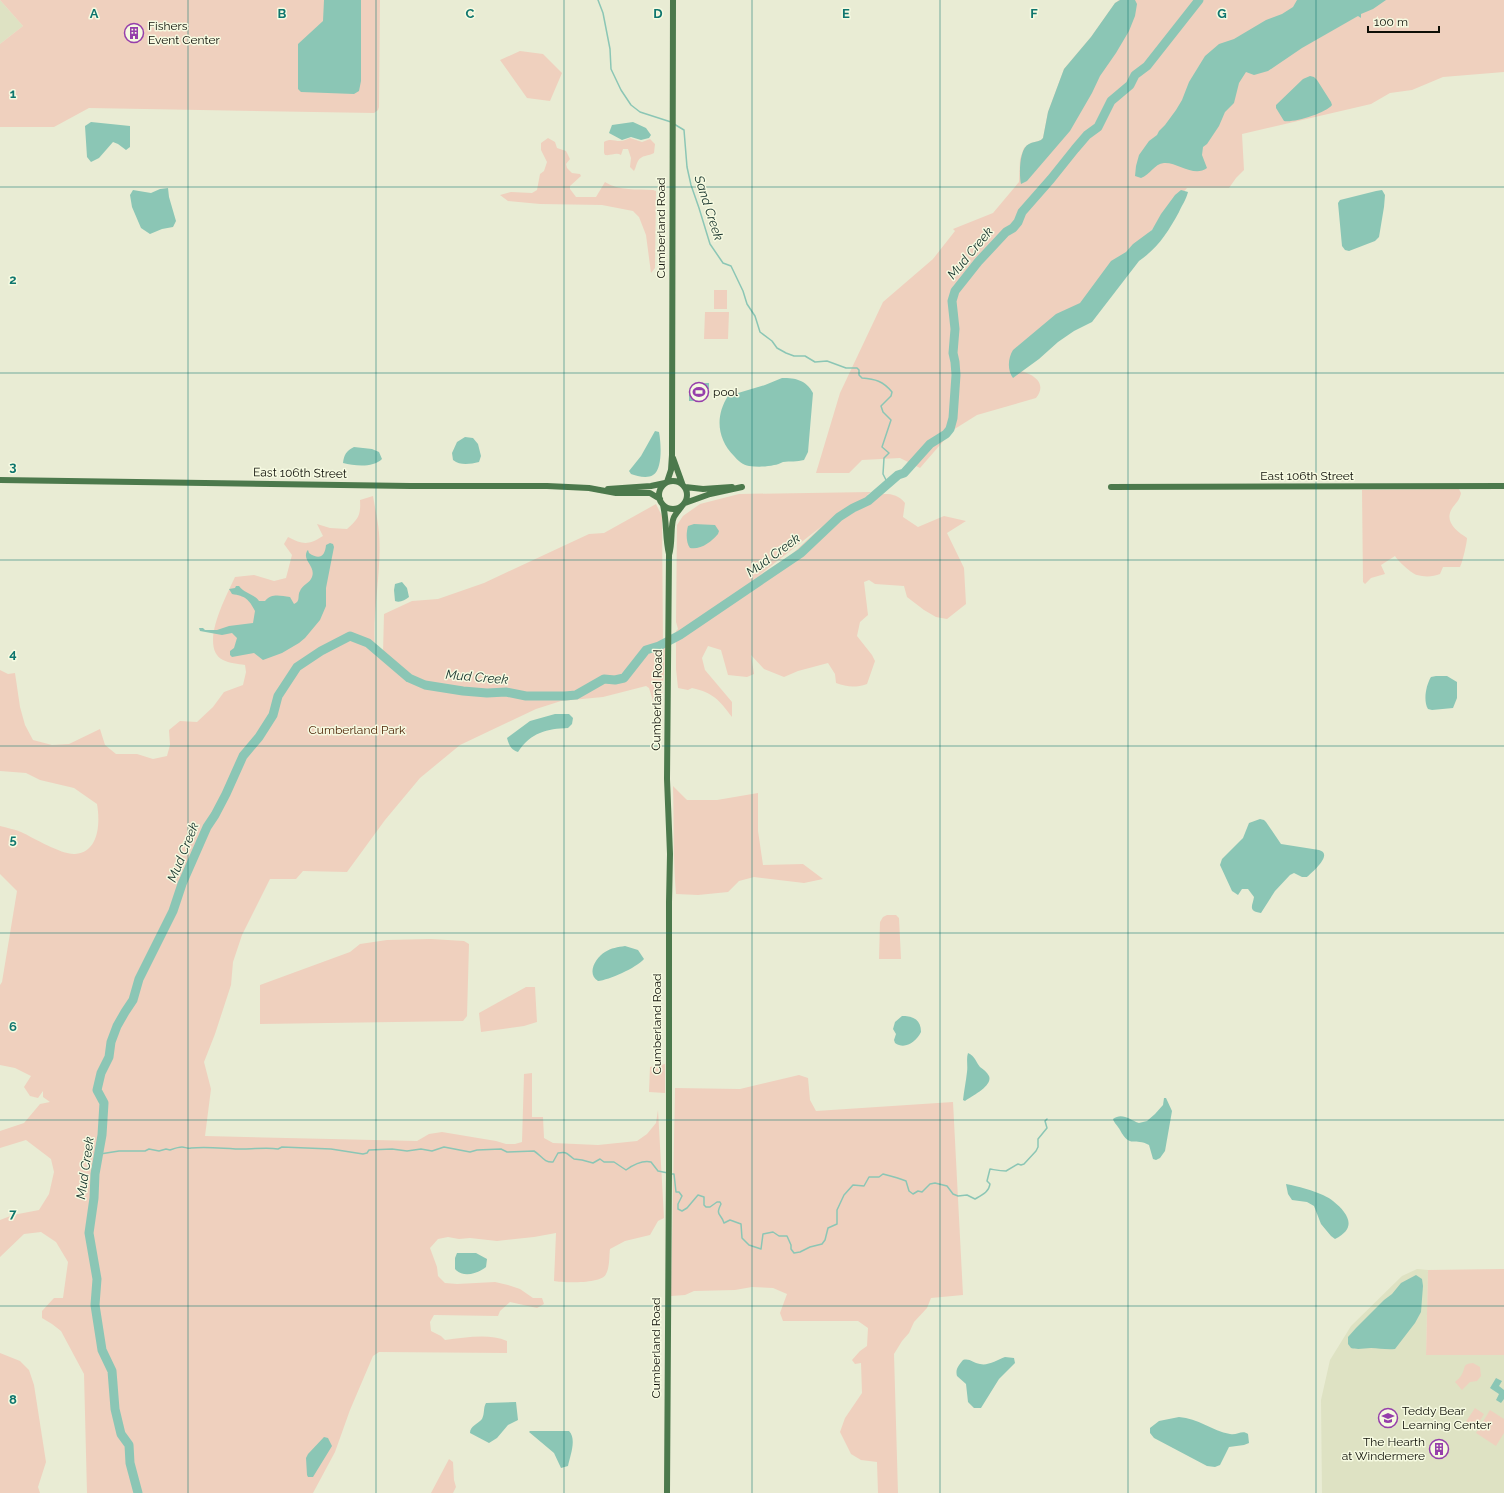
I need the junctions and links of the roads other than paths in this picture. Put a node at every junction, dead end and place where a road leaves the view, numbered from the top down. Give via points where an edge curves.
1 (673, 0) edge
2 (672, 455) junction
3 (0, 480) edge
4 (666, 483) junction
5 (683, 485) junction
6 (1504, 486) edge
7 (1111, 487) dead end
8 (600, 490) junction
9 (661, 502) junction
10 (684, 505) junction
11 (670, 555) junction
12 (667, 1493) edge

1 - 2 main road, Cumberland Road
2 - 4 main road, Cumberland Road via 672,470
2 - 5 main road, Cumberland Road
3 - 8 main road, East 106th Street via 547,486
4 - 5 main road via 674,481
4 - 8 main road, East 106th Street
4 - 9 main road via 660,490
5 - 10 main road via 688,496
5 - 10 main road via 694,489 742,487 710,494
6 - 7 main road, East 106th Street
8 - 9 main road, East 106th Street via 616,493 650,493
9 - 10 main road via 670,509
9 - 11 main road, Cumberland Road
10 - 11 main road, Cumberland Road via 673,520
11 - 12 main road, Cumberland Road via 667,779 670,854

